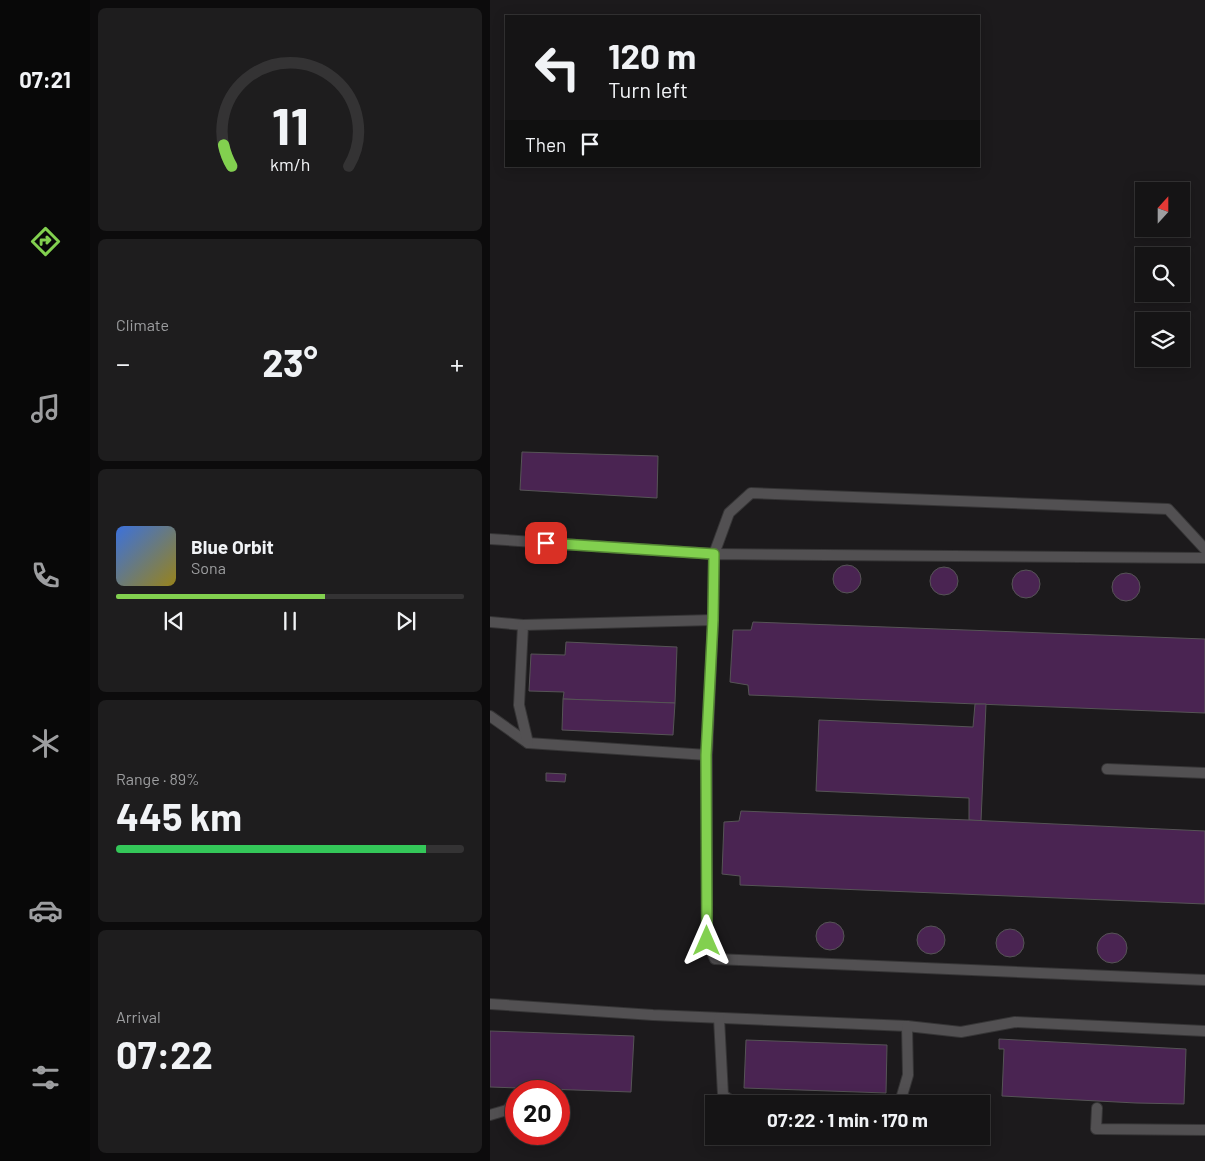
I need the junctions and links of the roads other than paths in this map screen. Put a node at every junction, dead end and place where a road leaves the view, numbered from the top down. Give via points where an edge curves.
1 (490, 539) edge
2 (1205, 549) edge
3 (714, 554) junction
4 (1205, 558) edge
5 (713, 620) junction
6 (490, 622) edge
7 (523, 625) junction
8 (490, 716) edge
9 (528, 743) junction
10 (706, 755) junction
11 (1107, 769) dead end
12 (1205, 773) edge
13 (1205, 980) edge
14 (490, 1004) edge
15 (719, 1018) junction
16 (907, 1026) junction
17 (1205, 1031) edge
18 (723, 1095) edge
19 (902, 1095) edge
20 (1097, 1108) dead end
21 (505, 1111) edge
22 (490, 1115) edge
23 (1205, 1130) edge

1 - 3 lane
2 - 3 lane via 1168,509 751,493 729,514
3 - 4 lane
3 - 5 lane
5 - 7 lane
5 - 10 lane
6 - 7 lane
7 - 9 lane via 519,706
8 - 9 lane
9 - 10 lane
10 - 13 lane via 707,941 715,959
11 - 12 lane
14 - 15 lane
15 - 16 lane
15 - 18 lane
16 - 17 lane via 961,1032 1015,1022
16 - 19 lane via 908,1075
20 - 23 lane via 1096,1129
21 - 22 lane

